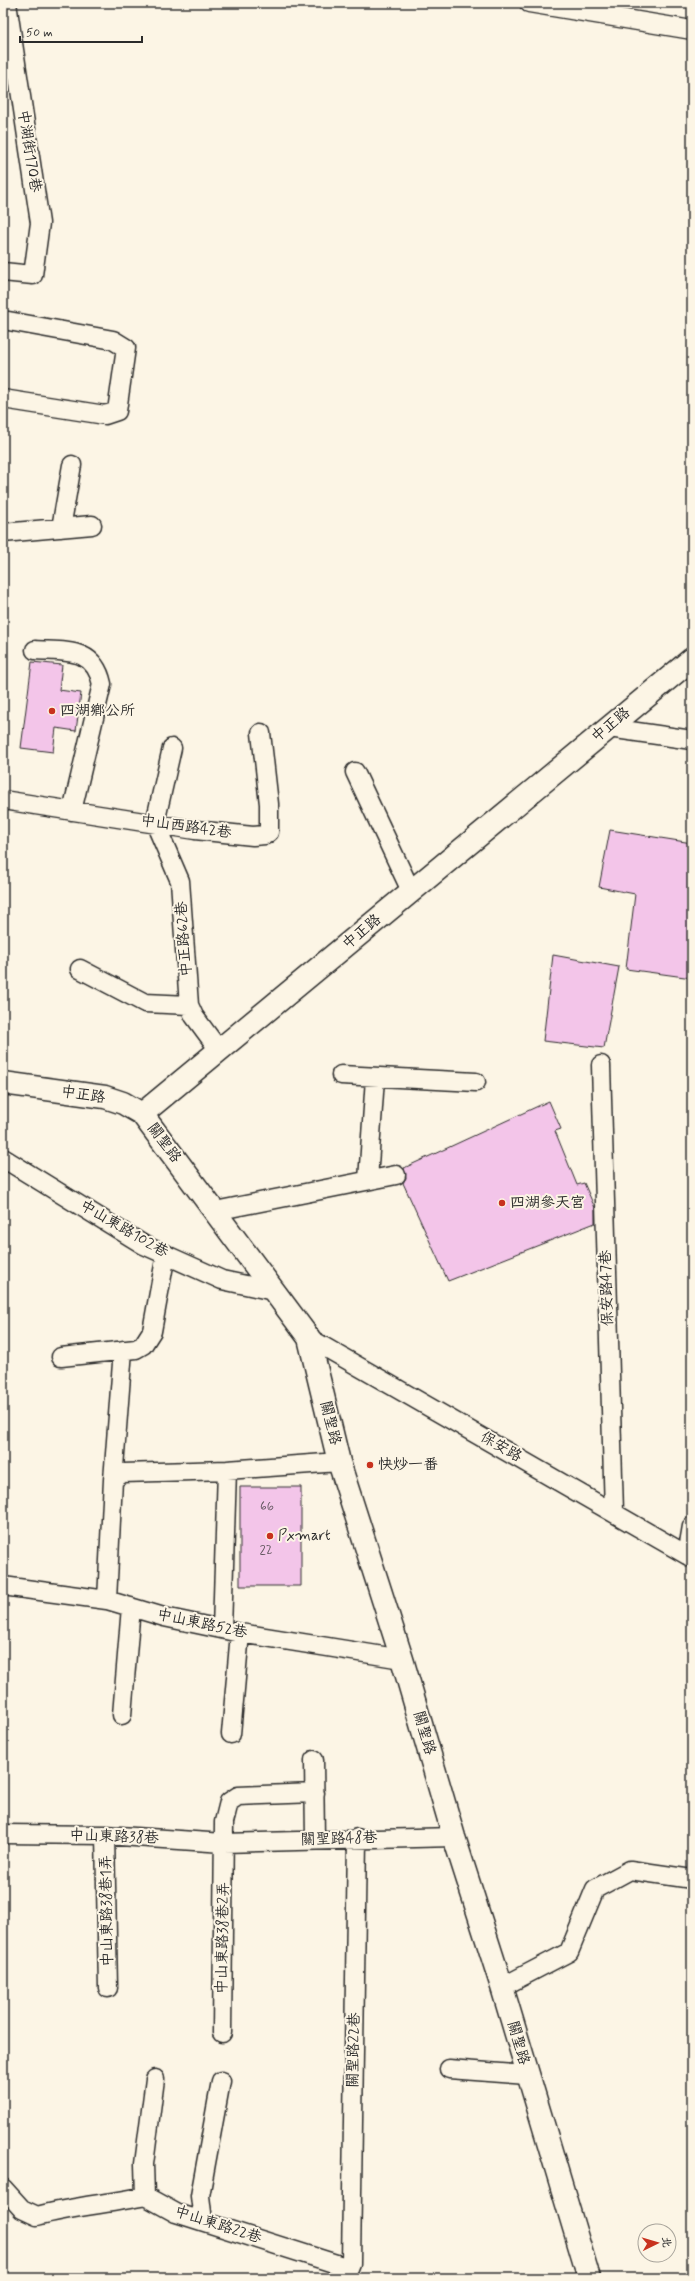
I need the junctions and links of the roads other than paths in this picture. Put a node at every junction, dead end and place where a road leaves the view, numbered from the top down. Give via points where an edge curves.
1 (7, 3) edge
2 (529, 3) edge
3 (692, 30) edge
4 (3, 272) edge
5 (3, 320) edge
6 (3, 399) edge
7 (72, 465) dead end
8 (92, 525) dead end
9 (61, 528) junction
10 (3, 533) edge
11 (35, 650) dead end
12 (692, 659) edge
13 (608, 728) junction
14 (261, 733) dead end
15 (692, 740) edge
16 (172, 748) dead end
17 (355, 772) dead end
18 (3, 800) edge
19 (72, 811) junction
20 (155, 823) junction
21 (411, 892) junction
22 (80, 969) dead end
23 (189, 1005) junction
24 (219, 1050) junction
25 (601, 1064) dead end
26 (341, 1075) dead end
27 (375, 1078) junction
28 (476, 1082) dead end
29 (3, 1083) edge
30 (142, 1114) junction
31 (3, 1158) edge
32 (396, 1175) dead end
33 (368, 1180) junction
34 (215, 1211) junction
35 (166, 1254) junction
36 (274, 1291) junction
37 (309, 1338) junction
38 (122, 1350) junction
39 (61, 1357) dead end
40 (340, 1462) junction
41 (227, 1470) junction
42 (113, 1480) junction
43 (614, 1512) junction
44 (692, 1526) edge
45 (690, 1556) edge
46 (3, 1586) edge
47 (107, 1600) junction
48 (131, 1607) junction
49 (222, 1629) junction
50 (240, 1633) junction
51 (402, 1659) junction
52 (122, 1715) dead end
53 (230, 1734) dead end
54 (314, 1760) dead end
55 (315, 1793) junction
56 (3, 1834) edge
57 (105, 1835) junction
58 (454, 1836) junction
59 (357, 1838) junction
60 (315, 1839) junction
61 (224, 1843) junction
62 (692, 1880) edge
63 (502, 1987) junction
64 (108, 1988) dead end
65 (222, 2034) dead end
66 (449, 2069) dead end
67 (527, 2075) junction
68 (155, 2079) dead end
69 (221, 2081) dead end
70 (3, 2188) edge
71 (145, 2196) junction
72 (202, 2221) junction
73 (348, 2270) edge
74 (589, 2278) edge

1 - 4 street, 中湖街170巷 via 40,223 33,275
2 - 3 street
5 - 6 street via 113,340 126,348 117,411 105,415
7 - 9 street
8 - 9 street
9 - 10 street
11 - 19 street via 70,653 88,658 99,670 102,684
12 - 13 main road, 中正路
13 - 15 street
13 - 21 main road, 中正路
14 - 20 street, 中山西路42巷 via 269,804 269,832 253,836
16 - 20 street
17 - 21 street
18 - 19 street, 中山西路42巷
19 - 20 street, 中山西路42巷
20 - 23 street, 中正路62巷 via 180,881
21 - 24 main road, 中正路
22 - 23 street via 145,1004
23 - 24 street, 中正路62巷
24 - 30 main road, 中正路
25 - 43 street, 保安路47巷
26 - 27 street
27 - 28 street
27 - 33 street
29 - 30 main road, 中正路 via 105,1098 123,1103
30 - 34 main road, 關聖路
31 - 35 street, 中山東路102巷 via 144,1244
32 - 33 street
33 - 34 street
34 - 36 main road, 關聖路
35 - 36 street, 中山東路102巷 via 222,1280
35 - 38 street via 149,1338 136,1349
36 - 37 main road, 關聖路
37 - 40 main road, 關聖路
37 - 43 street, 保安路
38 - 39 street
38 - 42 street
40 - 41 street
40 - 51 main road, 關聖路
41 - 42 street via 123,1473
41 - 49 street
42 - 47 street
43 - 45 street, 保安路
44 - 45 street
46 - 47 street, 中山東路52巷
47 - 48 street, 中山東路52巷
48 - 49 street, 中山東路52巷
48 - 52 street
49 - 50 street, 中山東路52巷
50 - 51 street, 中山東路52巷
50 - 53 street
51 - 58 main road, 關聖路
54 - 55 street
55 - 60 street
55 - 61 street, 中山東路38巷2弄 via 238,1796 228,1802 224,1822
56 - 57 street, 中山東路38巷
57 - 61 street, 中山東路38巷
57 - 64 street, 中山東路38巷1弄
58 - 59 street, 關聖路48巷
58 - 63 main road, 關聖路
59 - 60 street, 關聖路48巷
59 - 73 street, 關聖路22巷
60 - 61 street, 關聖路48巷
61 - 65 street, 中山東路38巷2弄
62 - 63 street via 630,1870 595,1889 569,1952
63 - 67 main road, 關聖路
66 - 67 street
67 - 74 main road, 關聖路
68 - 71 street via 144,2164
69 - 72 street via 200,2196
70 - 71 street via 22,2209 37,2216 62,2209 110,2204
71 - 72 street, 中山東路22巷 via 176,2213
72 - 73 street, 中山東路22巷

